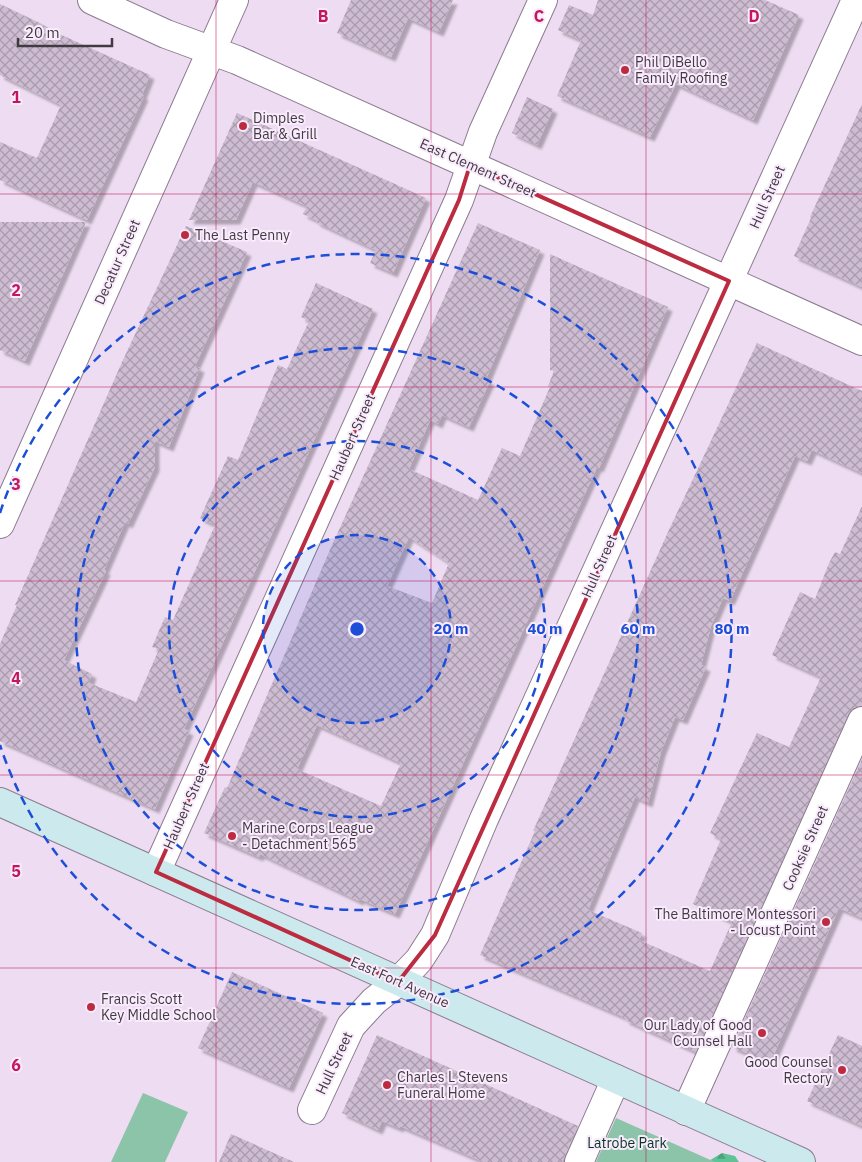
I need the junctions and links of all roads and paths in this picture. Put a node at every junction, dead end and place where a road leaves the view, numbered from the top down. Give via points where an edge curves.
1 (92, 0) edge
2 (234, 0) edge
3 (543, 0) edge
4 (856, 0) edge
5 (212, 49) junction
6 (470, 165) junction
7 (729, 281) junction
8 (862, 341) edge
9 (0, 524) edge
10 (862, 721) edge
11 (0, 802) edge
12 (156, 872) junction
13 (398, 982) junction
14 (616, 1079) junction
15 (312, 1110) dead end
16 (686, 1111) junction
17 (578, 1162) edge
18 (801, 1162) edge

1 - 5 street, East Clement Street via 166,34
2 - 5 street, Decatur Street
3 - 6 street, Haubert Street
4 - 7 street, Hull Street
5 - 6 street, East Clement Street
5 - 9 street, Decatur Street
6 - 7 street, East Clement Street
6 - 12 street, Haubert Street via 451,218
7 - 8 street, East Clement Street
7 - 13 street, Hull Street via 484,819 435,935 419,960
10 - 16 street, Cooksie Street
11 - 12 street, East Fort Avenue
12 - 13 street, East Fort Avenue
13 - 14 street, East Fort Avenue
13 - 15 street, Hull Street via 374,1001 351,1026
14 - 16 street, East Fort Avenue
14 - 17 street
16 - 18 street, East Fort Avenue

